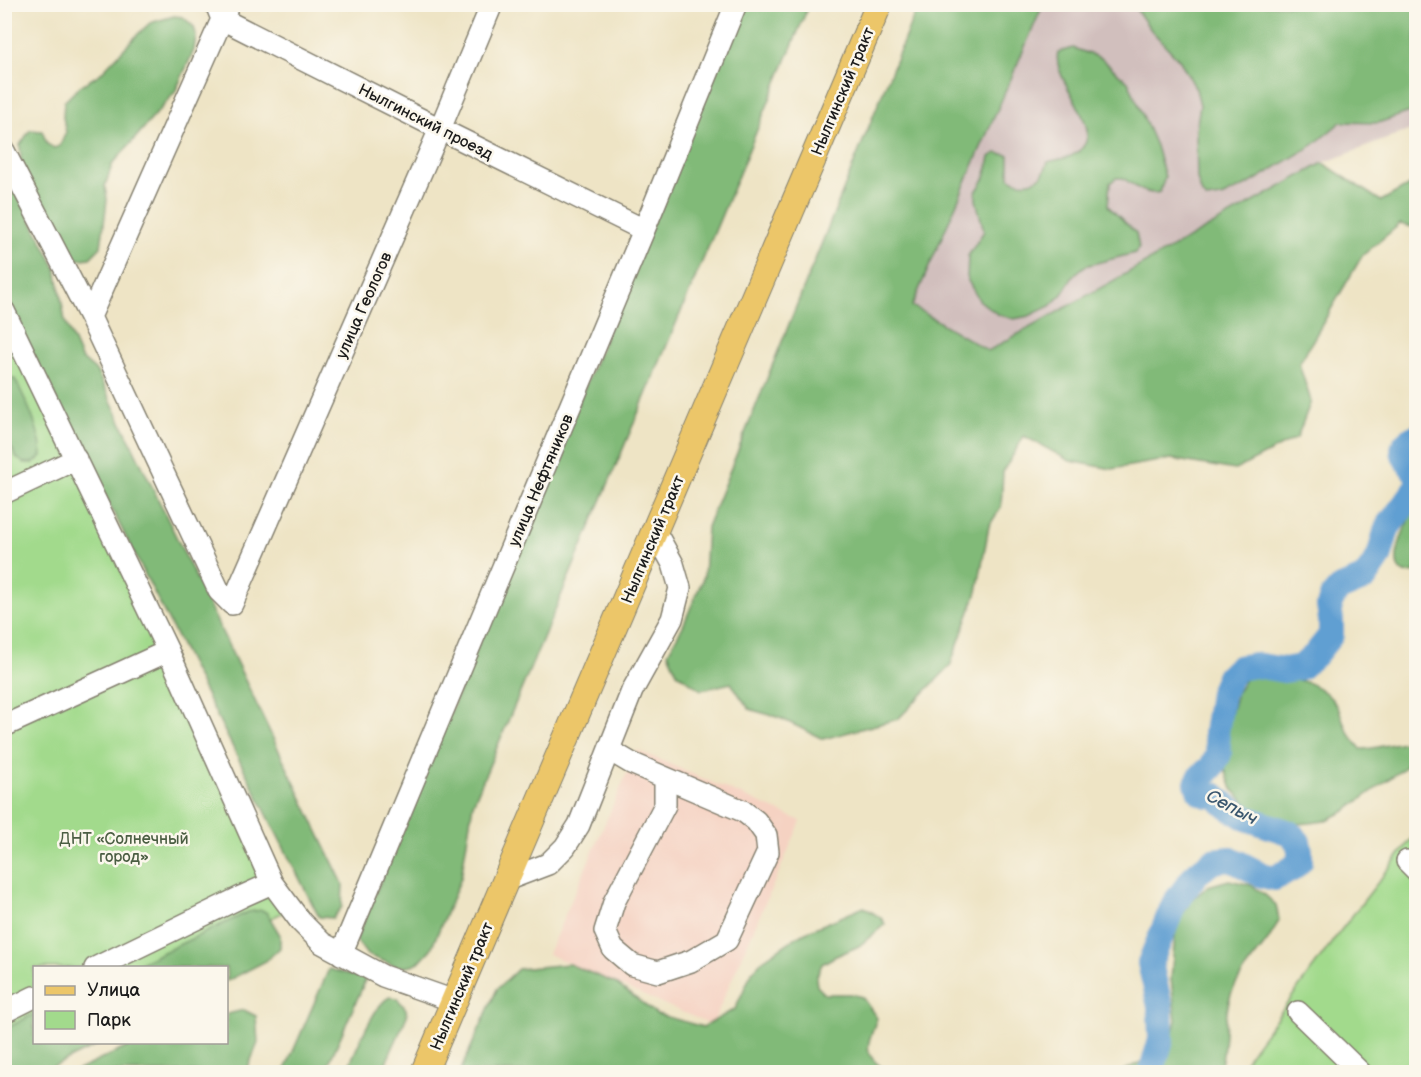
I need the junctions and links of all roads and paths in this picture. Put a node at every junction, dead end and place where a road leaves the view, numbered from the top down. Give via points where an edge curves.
1 (492, 4) edge
2 (736, 4) edge
3 (879, 4) edge
4 (222, 9) edge
5 (440, 129) junction
6 (4, 151) edge
7 (644, 230) junction
8 (4, 311) edge
9 (90, 317) junction
10 (76, 459) junction
11 (14, 489) edge
12 (655, 531) junction
13 (168, 651) junction
14 (4, 726) edge
15 (609, 750) junction
16 (665, 778) junction
17 (507, 880) junction
18 (272, 883) junction
19 (341, 954) junction
20 (99, 966) edge
21 (33, 997) edge
22 (454, 1001) junction
23 (4, 1011) edge
24 (1298, 1012) dead end
25 (424, 1072) edge
26 (1360, 1072) edge

1 - 5 street, улица Геологов
2 - 7 street, улица Нефтяников
3 - 12 main road, Нылгинский тракт
4 - 5 street, Нылгинский проезд
4 - 9 street
5 - 7 street, Нылгинский проезд
5 - 9 street, улица Геологов via 231,604 219,591
6 - 9 street
7 - 19 street, улица Нефтяников
8 - 10 street
10 - 11 street
10 - 13 street
12 - 15 street via 673,564 680,588 672,619 632,691
12 - 17 main road, Нылгинский тракт
13 - 14 street
13 - 18 street
15 - 16 street
15 - 17 street via 579,825 565,847 548,864
16 - 16 street via 743,811 766,835 768,852 727,940 691,961 658,972 632,965 613,949 605,931 614,902 665,806
17 - 22 main road, Нылгинский тракт
18 - 19 street via 301,922 322,943
18 - 20 street
19 - 22 street via 383,976
21 - 23 street
22 - 25 main road, Нылгинский тракт
24 - 26 street

